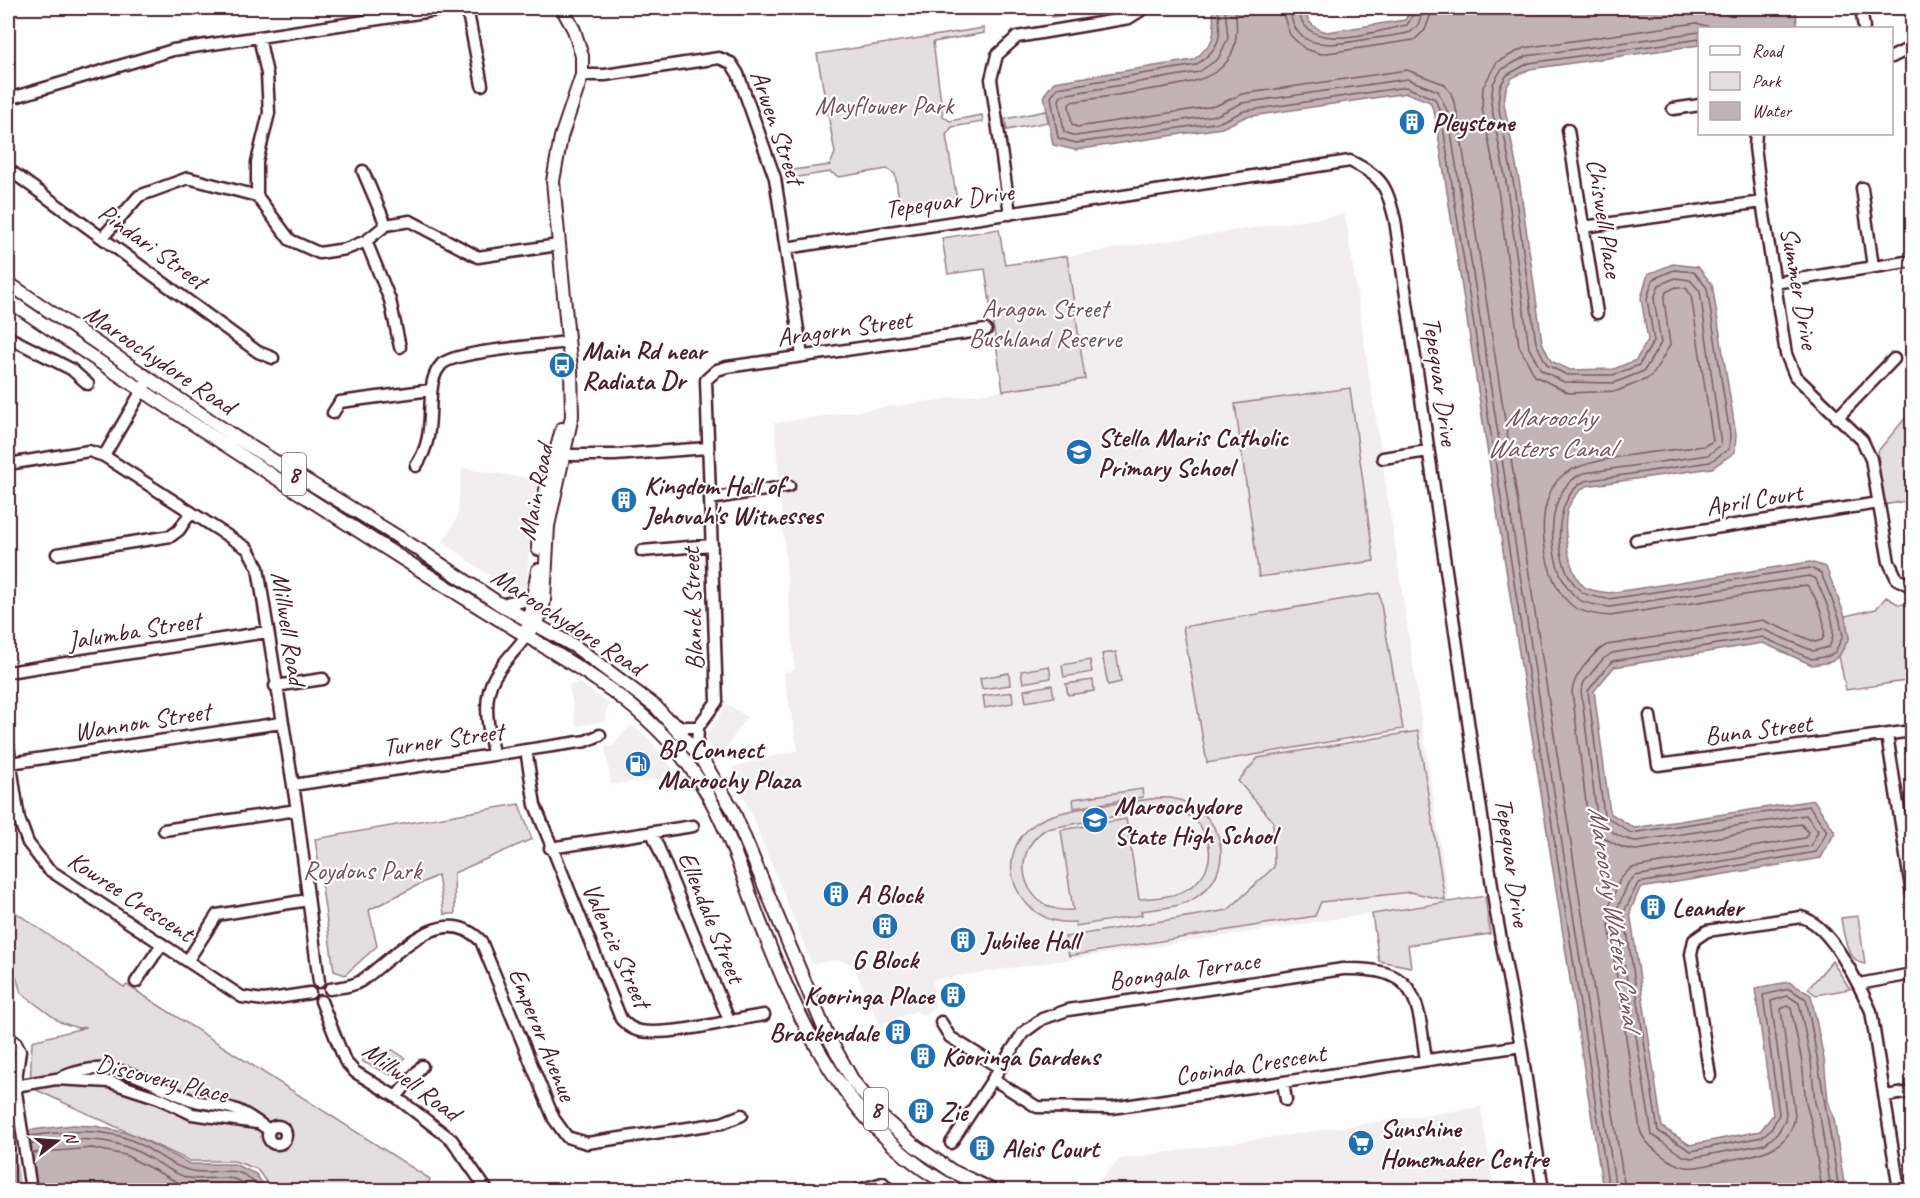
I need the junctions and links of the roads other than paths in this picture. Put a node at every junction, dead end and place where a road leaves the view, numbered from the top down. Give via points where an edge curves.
1 (452, 8) edge
2 (467, 8) edge
3 (562, 8) edge
4 (1145, 8) edge
5 (1861, 8) edge
6 (1864, 27) edge
7 (260, 37) junction
8 (1912, 47) edge
9 (1893, 56) edge
10 (582, 75) junction
11 (482, 85) dead end
12 (8, 99) edge
13 (1698, 105) edge
14 (1673, 109) dead end
15 (1568, 130) dead end
16 (1756, 135) edge
17 (8, 169) edge
18 (363, 171) dead end
19 (1862, 188) dead end
20 (257, 196) junction
21 (1762, 202) junction
22 (1010, 214) junction
23 (386, 225) junction
24 (1583, 227) junction
25 (103, 237) junction
26 (366, 241) junction
27 (558, 245) junction
28 (786, 248) junction
29 (1912, 261) edge
30 (1873, 267) junction
31 (8, 283) edge
32 (1774, 283) junction
33 (8, 300) edge
34 (1597, 313) dead end
35 (986, 330) dead end
36 (8, 337) edge
37 (568, 342) junction
38 (400, 347) dead end
39 (802, 356) junction
40 (273, 358) dead end
41 (1894, 359) dead end
42 (710, 375) joint
43 (148, 380) junction
44 (88, 384) dead end
45 (431, 390) junction
46 (141, 391) junction
47 (333, 413) dead end
48 (1837, 418) junction
49 (707, 448) junction
50 (1428, 451) junction
51 (560, 455) junction
52 (104, 456) junction
53 (1383, 458) dead end
54 (8, 464) edge
55 (416, 466) dead end
56 (789, 486) dead end
57 (710, 499) junction
58 (1879, 503) junction
59 (191, 512) junction
60 (1636, 540) dead end
61 (712, 545) junction
62 (642, 551) dead end
63 (57, 554) dead end
64 (1912, 587) edge
65 (534, 598) junction
66 (501, 605) junction
67 (532, 622) junction
68 (267, 632) junction
69 (526, 634) junction
70 (8, 672) edge
71 (323, 679) dead end
72 (275, 686) junction
73 (1650, 716) dead end
74 (669, 720) junction
75 (281, 723) junction
76 (698, 727) junction
77 (1912, 731) edge
78 (600, 735) dead end
79 (1887, 735) junction
80 (8, 745) edge
81 (526, 750) junction
82 (697, 753) junction
83 (493, 754) junction
84 (10, 763) junction
85 (9, 775) edge
86 (293, 785) junction
87 (297, 810) junction
88 (693, 826) dead end
89 (164, 830) dead end
90 (652, 832) junction
91 (550, 848) junction
92 (1912, 894) edge
93 (308, 900) junction
94 (162, 944) junction
95 (188, 960) junction
96 (1912, 974) edge
97 (136, 982) dead end
98 (319, 982) junction
99 (1859, 984) junction
100 (330, 989) junction
101 (310, 993) junction
102 (321, 1002) junction
103 (764, 1015) dead end
104 (729, 1020) junction
105 (941, 1022) dead end
106 (8, 1037) edge
107 (1521, 1046) junction
108 (1426, 1060) junction
109 (422, 1066) dead end
110 (1000, 1068) junction
111 (1710, 1076) dead end
112 (56, 1079) junction
113 (993, 1079) junction
114 (1283, 1082) junction
115 (15, 1086) junction
116 (165, 1087) junction
117 (1912, 1092) edge
118 (1885, 1096) junction
119 (396, 1097) junction
120 (159, 1098) junction
121 (1286, 1100) dead end
122 (742, 1115) dead end
123 (257, 1123) junction
124 (269, 1131) dead end
125 (951, 1143) dead end
126 (889, 1189) edge
127 (31, 1191) edge
128 (488, 1191) edge
129 (858, 1191) edge
130 (958, 1191) edge
131 (992, 1191) edge
132 (1543, 1191) edge
133 (1899, 1191) edge

1 - 7 street
2 - 11 street
3 - 10 main road, Main Road via 579,43
4 - 22 street via 1129,18 1017,37 997,55 991,79
5 - 6 street
7 - 12 street via 173,50
7 - 20 street via 269,113 257,162
8 - 9 street
10 - 27 main road, Main Road via 556,157 553,181
10 - 28 street, Arwen Street via 719,58 731,63 775,178
13 - 14 street
15 - 24 street, Chiswell Place
16 - 21 street, Summer Drive
17 - 25 street, Pindari Street
18 - 23 street
19 - 30 street
20 - 25 street via 188,178 139,196
20 - 26 street via 290,240 319,253
21 - 24 street
21 - 32 street, Summer Drive
22 - 28 street, Tepequar Drive
22 - 50 street, Tepequar Drive via 1350,161 1375,173 1387,190 1395,220
23 - 26 street
23 - 27 street via 410,221 478,257
24 - 34 street, Chiswell Place
25 - 40 street, Pindari Street via 258,352
26 - 38 street via 390,300
27 - 37 main road, Main Road
28 - 39 street, Arwen Street
29 - 30 street
30 - 32 street
31 - 43 main road, Maroochydore Road / 8
32 - 48 street, Summer Drive via 1786,354 1795,376
33 - 46 main road, Maroochydore Road / 8
35 - 39 street, Aragorn Street
36 - 44 street via 71,369
37 - 45 street via 450,358 432,379
37 - 51 main road, Main Road via 572,416
39 - 42 street, Aragorn Street via 726,367
41 - 48 street
42 - 49 street, Blanck Street via 705,388
43 - 46 street
43 - 66 main road, Maroochydore Road / 8
45 - 47 street via 340,402
45 - 55 street via 427,448
46 - 52 street
46 - 69 main road, Maroochydore Road / 8
48 - 58 street, Summer Drive via 1862,440 1871,459
49 - 51 street
49 - 57 street, Blanck Street
50 - 53 street
50 - 107 street, Tepequar Drive via 1496,913
51 - 65 main road, Main Road via 539,516
51 - 67 main road, Main Road via 548,526 544,599
52 - 54 street, Millwell Road via 89,451
52 - 59 street, Millwell Road
56 - 57 street
57 - 61 street, Blanck Street
58 - 60 street, April Court
58 - 64 street, Summer Drive via 1889,562 1898,579
59 - 63 street via 171,536
59 - 68 street, Millwell Road via 248,549 258,568
61 - 62 street
61 - 76 street, Blanck Street via 717,701
65 - 66 main road
65 - 67 main road, Main Road
66 - 67 main road, Maroochydore Road / 8
67 - 69 main road, Main Road
67 - 74 main road, Maroochydore Road / 8 via 598,662
68 - 70 street, Jalumba Street
68 - 72 street, Millwell Road
69 - 83 street via 495,675 489,691 487,708
69 - 130 main road, Maroochydore Road / 8 via 621,696 654,724 687,762 729,834 783,979 836,1079 892,1146
71 - 72 street
72 - 75 street, Millwell Road
73 - 79 street, Buna Street via 1658,765
74 - 76 street via 682,727
74 - 82 main road, Maroochydore Road / 8
75 - 84 street, Wannon Street
75 - 86 street, Millwell Road
76 - 82 street
77 - 79 street, Buna Street
78 - 81 street, Turner Street via 586,741
79 - 92 street
80 - 84 street, Kowree Crescent
81 - 83 street, Turner Street
81 - 91 street, Valencie Street via 534,806
82 - 131 main road, Maroochydore Road / 8 via 732,808 826,1033 853,1081 883,1118 915,1146
83 - 86 street, Turner Street
84 - 85 street, Kowree Crescent
85 - 94 street, Kowree Crescent via 28,843 48,869
86 - 87 street, Millwell Road
87 - 89 street
87 - 93 street, Millwell Road
88 - 90 street
90 - 91 street
90 - 104 street, Ellendale Street
91 - 104 street, Valencie Street via 628,1028 677,1029
93 - 95 street via 217,915
93 - 98 street, Millwell Road
94 - 95 street, Kowree Crescent
94 - 97 street
95 - 101 street, Kowree Crescent via 250,1000
96 - 99 street
98 - 100 street
98 - 101 street
99 - 111 street via 1811,919 1801,917 1707,931 1694,940 1691,954
99 - 118 street via 1871,1011
100 - 102 street
100 - 122 street, Emperor Avenue via 360,981 388,957 434,930 464,928 481,941 554,1119 567,1137 587,1143 722,1123
101 - 102 street
102 - 119 street, Millwell Road via 345,1061 355,1072
103 - 104 street, Valencie Street
105 - 110 street via 950,1037
106 - 115 street via 20,1051
107 - 108 street, Cooinda Crescent
107 - 132 street, Tepequar Drive
108 - 110 street, Boongala Terrace via 1418,1003 1408,986 1383,973 1353,968 1053,1014 1023,1033
108 - 114 street, Cooinda Crescent
109 - 119 street
110 - 113 street, Boongala Terrace
112 - 115 street, Discovery Place
112 - 116 street, Discovery Place via 82,1070 111,1068
112 - 120 street, Discovery Place via 110,1082
113 - 114 street, Cooinda Crescent via 1037,1107 1060,1108 1112,1108
113 - 125 street, Boongala Terrace
114 - 121 street
115 - 127 street
116 - 120 street
116 - 123 street, Discovery Place via 198,1102 236,1109
117 - 118 street
118 - 133 street
119 - 128 street, Millwell Road via 452,1140
120 - 123 street, Discovery Place via 192,1114
123 - 124 street, Discovery Place
126 - 129 street via 883,1183

